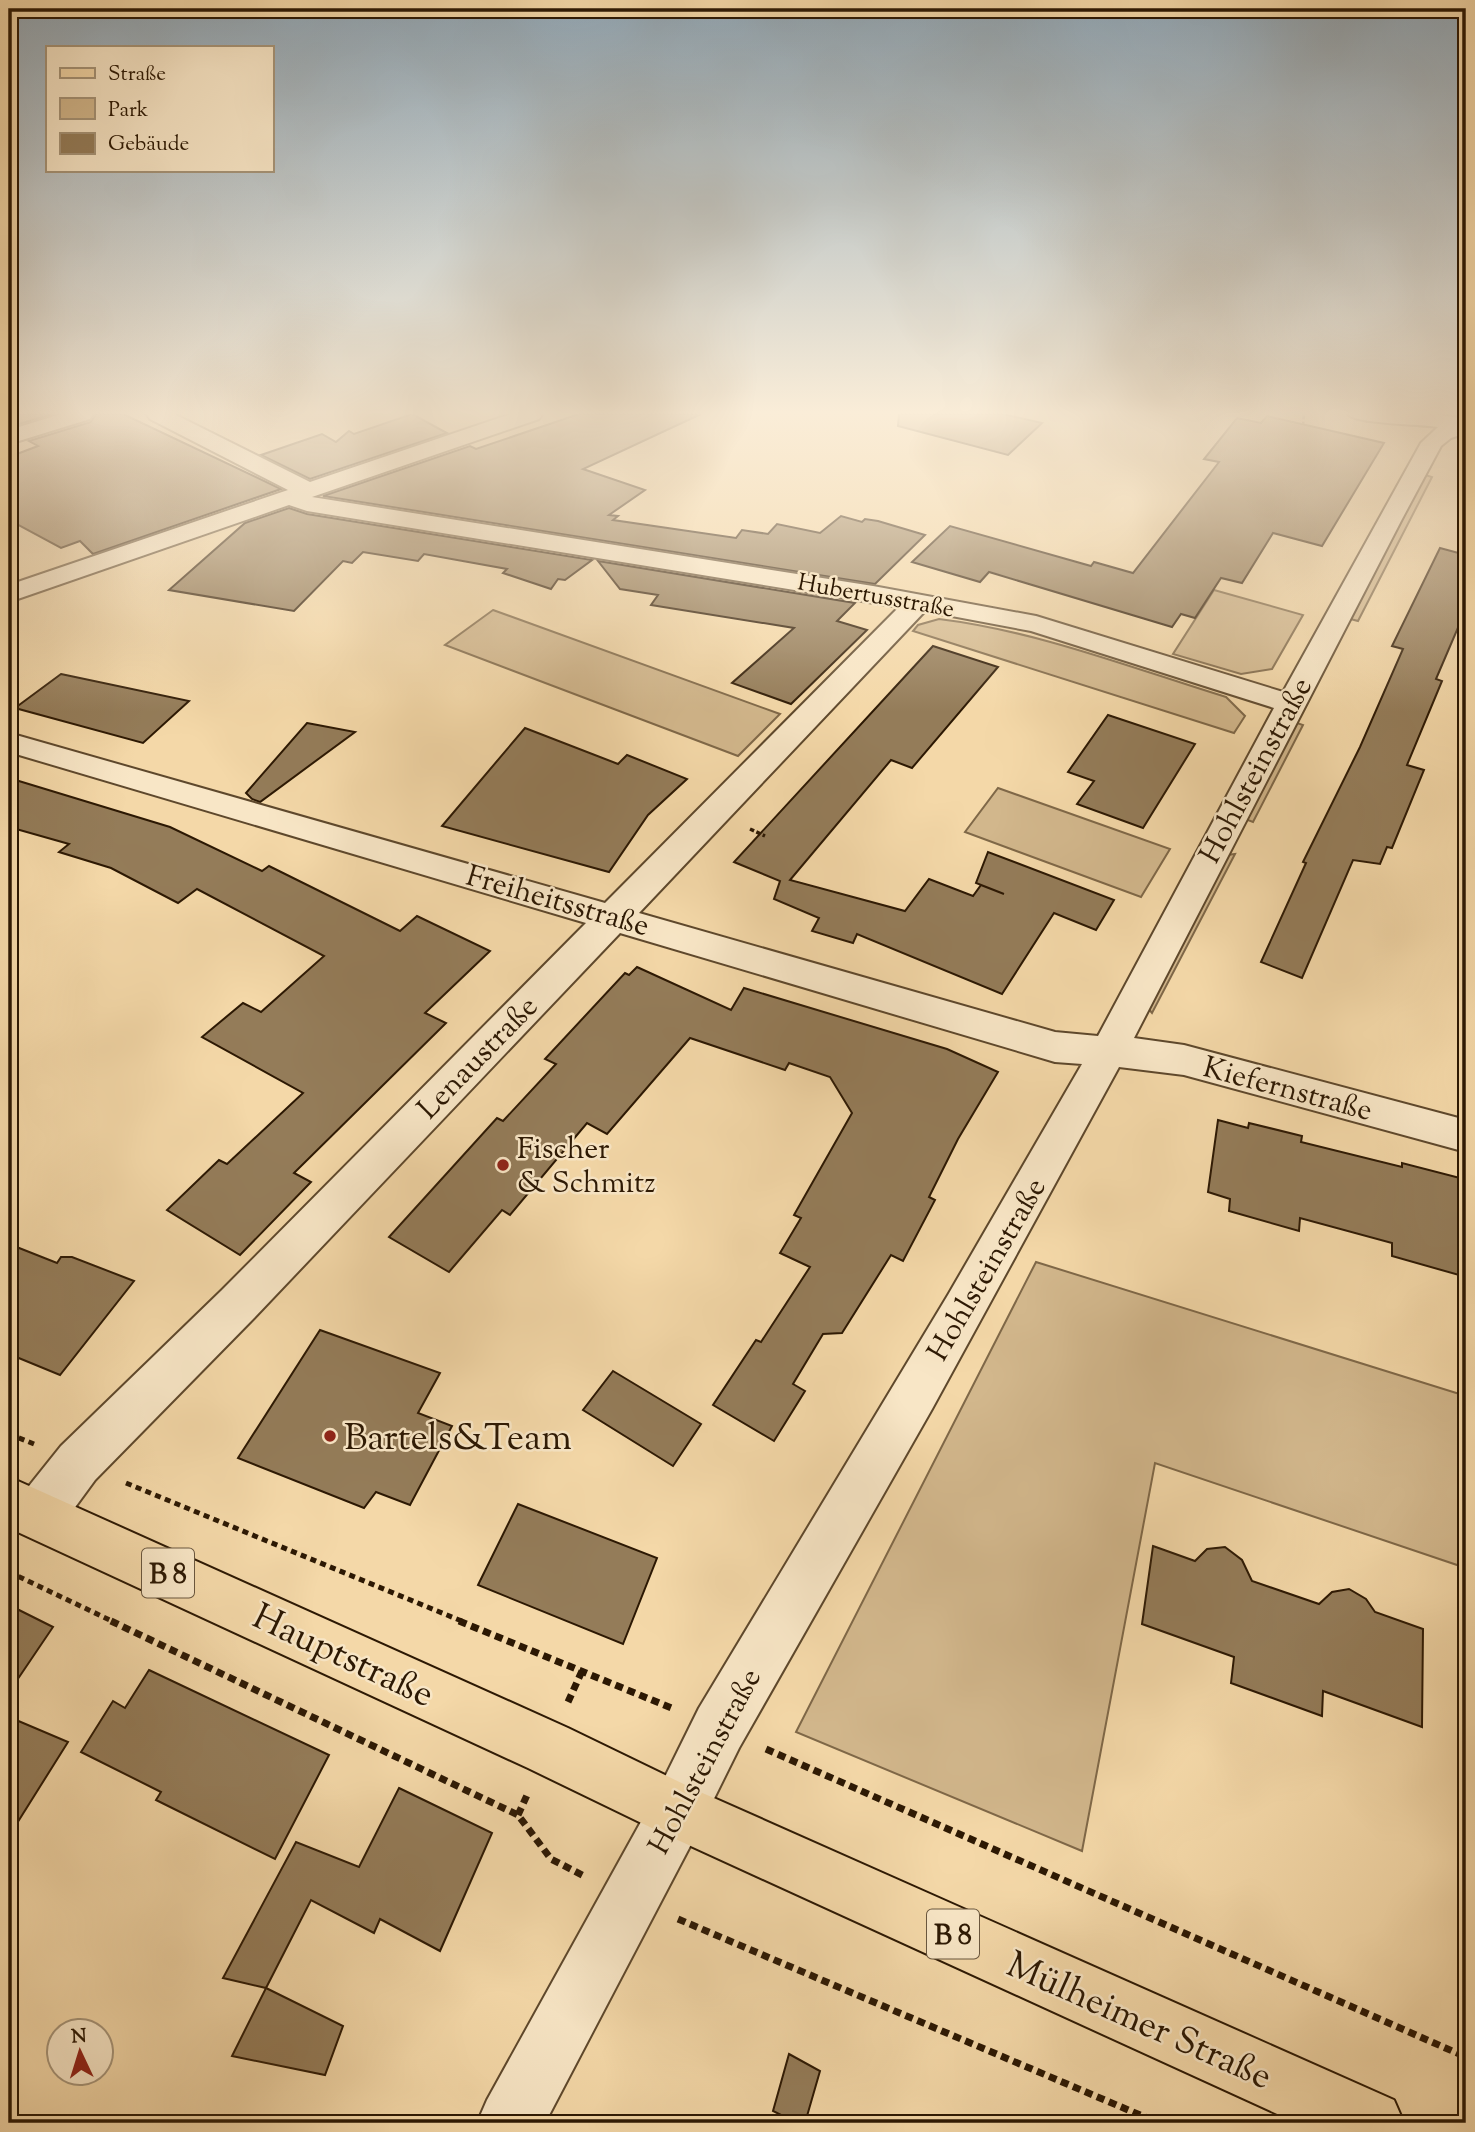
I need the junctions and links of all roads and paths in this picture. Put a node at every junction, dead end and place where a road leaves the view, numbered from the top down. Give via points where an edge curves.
1 (242, 513) edge
2 (362, 513) edge
3 (1393, 513) edge
4 (9, 594) edge
5 (919, 602) junction
6 (1290, 703) junction
7 (9, 742) edge
8 (612, 915) junction
9 (1107, 1053) junction
10 (1466, 1136) edge
11 (24, 1508) edge
12 (9, 1572) edge
13 (678, 1811) junction
14 (629, 1898) junction
15 (510, 2123) edge
16 (1159, 2123) edge
17 (1371, 2123) edge

1 - 4 street
2 - 5 street, Hubertusstraße
3 - 6 street, Hohlsteinstraße
5 - 6 street, Hubertusstraße via 1036,624
5 - 8 street, Lenaustraße
6 - 9 street, Hohlsteinstraße
7 - 8 street, Freiheitsstraße
8 - 9 street, Freiheitsstraße via 1055,1047
8 - 11 street, Lenaustraße via 238,1304 78,1463
9 - 10 street, Kiefernstraße via 1146,1052 1184,1060
9 - 13 street, Hohlsteinstraße via 719,1728
11 - 13 main road, Hauptstraße / B 8
12 - 14 path via 518,1815 551,1859
13 - 14 street, Hohlsteinstraße
13 - 17 main road, Mülheimer Straße / B 8
14 - 15 street, Hohlsteinstraße
14 - 16 path

